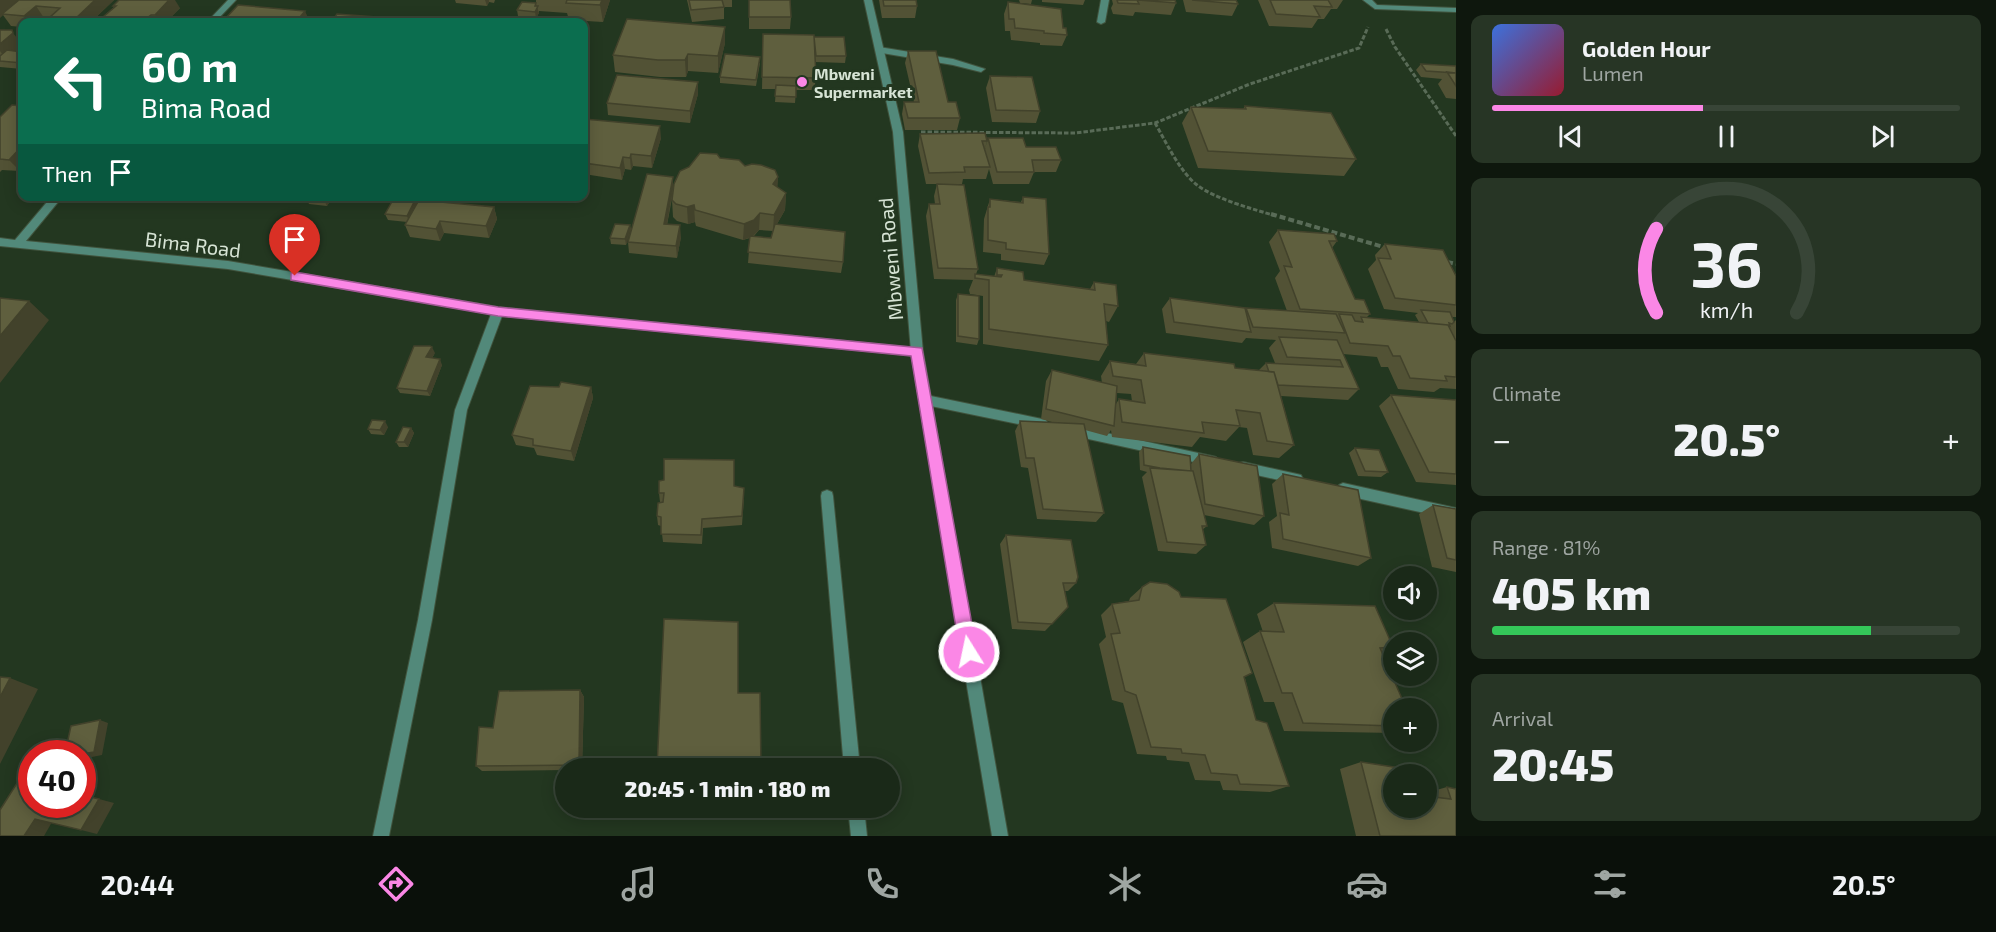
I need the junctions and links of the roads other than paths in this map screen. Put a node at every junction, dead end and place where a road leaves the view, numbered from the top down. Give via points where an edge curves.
1 (232, 0) edge
2 (868, 0) edge
3 (1105, 0) edge
4 (1367, 0) edge
5 (1456, 10) edge
6 (215, 18) edge
7 (1101, 22) dead end
8 (879, 50) junction
9 (981, 69) dead end
10 (54, 201) edge
11 (0, 242) edge
12 (18, 243) junction
13 (498, 311) junction
14 (917, 352) junction
15 (926, 400) junction
16 (1308, 481) edge
17 (1331, 486) edge
18 (827, 496) dead end
19 (1456, 514) edge
20 (851, 758) edge
21 (857, 818) edge
22 (381, 836) edge
23 (859, 836) edge
24 (1000, 836) edge

1 - 6 street
2 - 8 street, Mbweni Road
3 - 7 street
4 - 5 street via 1376,7
8 - 9 street
8 - 14 street, Mbweni Road via 898,132
10 - 12 street
11 - 12 street, Bima Road
12 - 13 street, Bima Road via 228,265
13 - 14 street, Bima Road
13 - 22 street via 460,410 425,620
14 - 15 street, Mbweni Road
15 - 16 street
15 - 24 street, Mbweni Road
17 - 19 street
18 - 20 street
21 - 23 street

